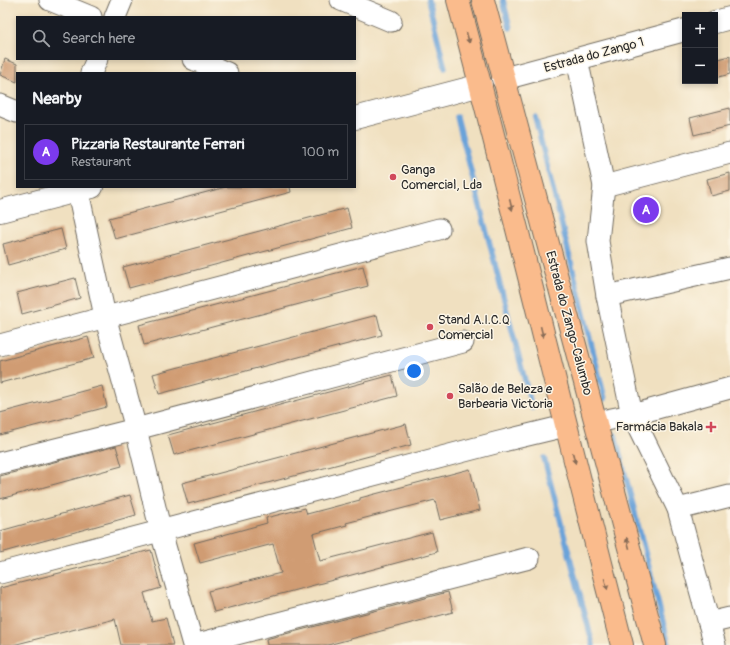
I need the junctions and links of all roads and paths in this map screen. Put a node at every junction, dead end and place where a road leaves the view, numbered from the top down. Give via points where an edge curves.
1 (50, 0) edge
2 (122, 0) edge
3 (341, 0) edge
4 (458, 0) edge
5 (483, 0) edge
6 (89, 16) edge
7 (115, 16) edge
8 (730, 18) edge
9 (391, 21) dead end
10 (718, 21) edge
11 (682, 31) edge
12 (577, 59) junction
13 (97, 60) edge
14 (195, 60) edge
15 (91, 72) edge
16 (225, 72) edge
17 (503, 79) junction
18 (481, 85) junction
19 (0, 105) edge
20 (16, 112) edge
21 (356, 118) edge
22 (730, 153) edge
23 (604, 186) junction
24 (82, 188) edge
25 (0, 211) edge
26 (439, 229) dead end
27 (730, 268) edge
28 (607, 296) junction
29 (105, 316) junction
30 (463, 342) dead end
31 (0, 345) edge
32 (730, 388) edge
33 (632, 415) junction
34 (596, 422) junction
35 (565, 426) junction
36 (136, 429) junction
37 (0, 463) edge
38 (730, 496) edge
39 (678, 509) junction
40 (161, 532) junction
41 (529, 558) dead end
42 (0, 573) edge
43 (730, 618) edge
44 (709, 623) junction
45 (193, 645) edge
46 (622, 645) edge
47 (655, 645) edge
48 (715, 645) edge

1 - 6 street
2 - 7 street
3 - 9 street
4 -> 18 main road, Estrada do Zango-Calumbo
5 - 17 main road, Estrada do Zango-Calumbo
8 - 10 street
11 - 12 street, Estrada do Zango 1
12 - 17 street, Estrada do Zango 1
12 - 23 street
13 - 15 street
14 - 16 street
17 - 34 main road, Estrada do Zango-Calumbo
18 - 21 street
18 -> 35 main road, Estrada do Zango-Calumbo
19 - 20 street
22 - 23 street
23 - 28 street via 598,241
24 - 25 street
24 - 29 street
26 - 29 street
27 - 28 street
28 - 33 street
29 - 31 street
29 - 36 street
30 - 36 street
32 - 33 street
33 - 34 street
33 - 39 street
47 -> 34 main road, Estrada do Zango-Calumbo
35 - 40 street
35 -> 46 main road, Estrada do Zango-Calumbo
36 - 37 street
36 - 40 street
38 - 39 street
39 - 44 street
40 - 42 street
40 - 45 street
41 - 45 street
43 - 44 street
44 - 48 street

